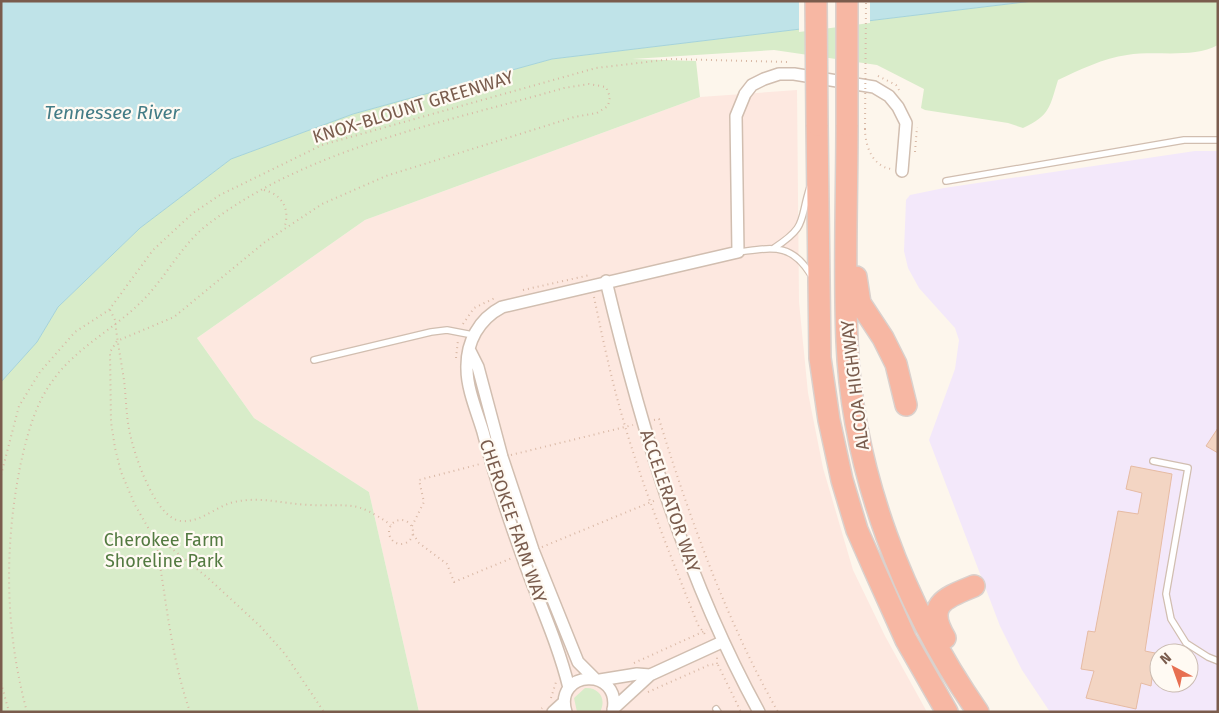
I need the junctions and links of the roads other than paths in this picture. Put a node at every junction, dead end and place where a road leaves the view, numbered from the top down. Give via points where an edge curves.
1 (816, 1) edge
2 (847, 1) edge
3 (1218, 140) edge
4 (847, 162) junction
5 (816, 166) junction
6 (902, 171) road end
7 (946, 181) dead end
8 (774, 248) junction
9 (738, 252) junction
10 (606, 281) junction
11 (818, 285) junction
12 (473, 335) junction
13 (314, 360) dead end
14 (906, 405) dead end
15 (496, 459) junction
16 (1154, 461) dead end
17 (974, 586) dead end
18 (717, 644) junction
19 (1218, 661) edge
20 (650, 674) junction
21 (597, 679) junction
22 (569, 688) junction
23 (565, 707) edge
24 (613, 710) edge
25 (553, 712) edge
26 (759, 712) edge
27 (947, 712) edge
28 (978, 712) edge
29 (993, 712) edge

1 - 5 highway, ALCOA HIGHWAY, bridge
2 - 4 highway, ALCOA HIGHWAY, bridge via 856,127
3 - 7 lane via 1184,140
4 - 14 highway via 855,178 856,270 860,303 896,364
4 - 28 highway, ALCOA HIGHWAY via 847,343 857,430 875,501 902,573 927,628
5 - 8 lane via 800,227
5 - 11 highway, ALCOA HIGHWAY
6 - 9 street via 906,123 888,96 874,87 794,74 764,78 745,94 736,116
8 - 9 lane, CHEROKEE FARM WAY
8 - 11 lane, CHEROKEE FARM WAY via 802,260
9 - 10 street, CHEROKEE FARM WAY
10 - 12 street, CHEROKEE FARM WAY via 502,307 480,322
10 - 18 street, ACCELERATOR WAY via 642,423 665,496 715,627
11 - 27 highway, ALCOA HIGHWAY via 820,358 829,420 857,530 906,640
12 - 13 lane via 448,330 431,332
12 - 15 street, CHEROKEE FARM WAY via 467,369
15 - 21 street, CHEROKEE FARM WAY via 578,662
15 - 22 street, CHEROKEE FARM WAY via 522,554
16 - 19 lane via 1188,468 1166,594 1171,619 1186,643
17 - 29 highway via 954,594 938,607 935,614 943,635
18 - 20 street
18 - 26 street, ACCELERATOR WAY
20 - 21 street
20 - 24 street
21 - 22 street via 580,680
21 - 24 street, CHEROKEE FARM WAY via 612,692
22 - 23 street
23 - 25 street

